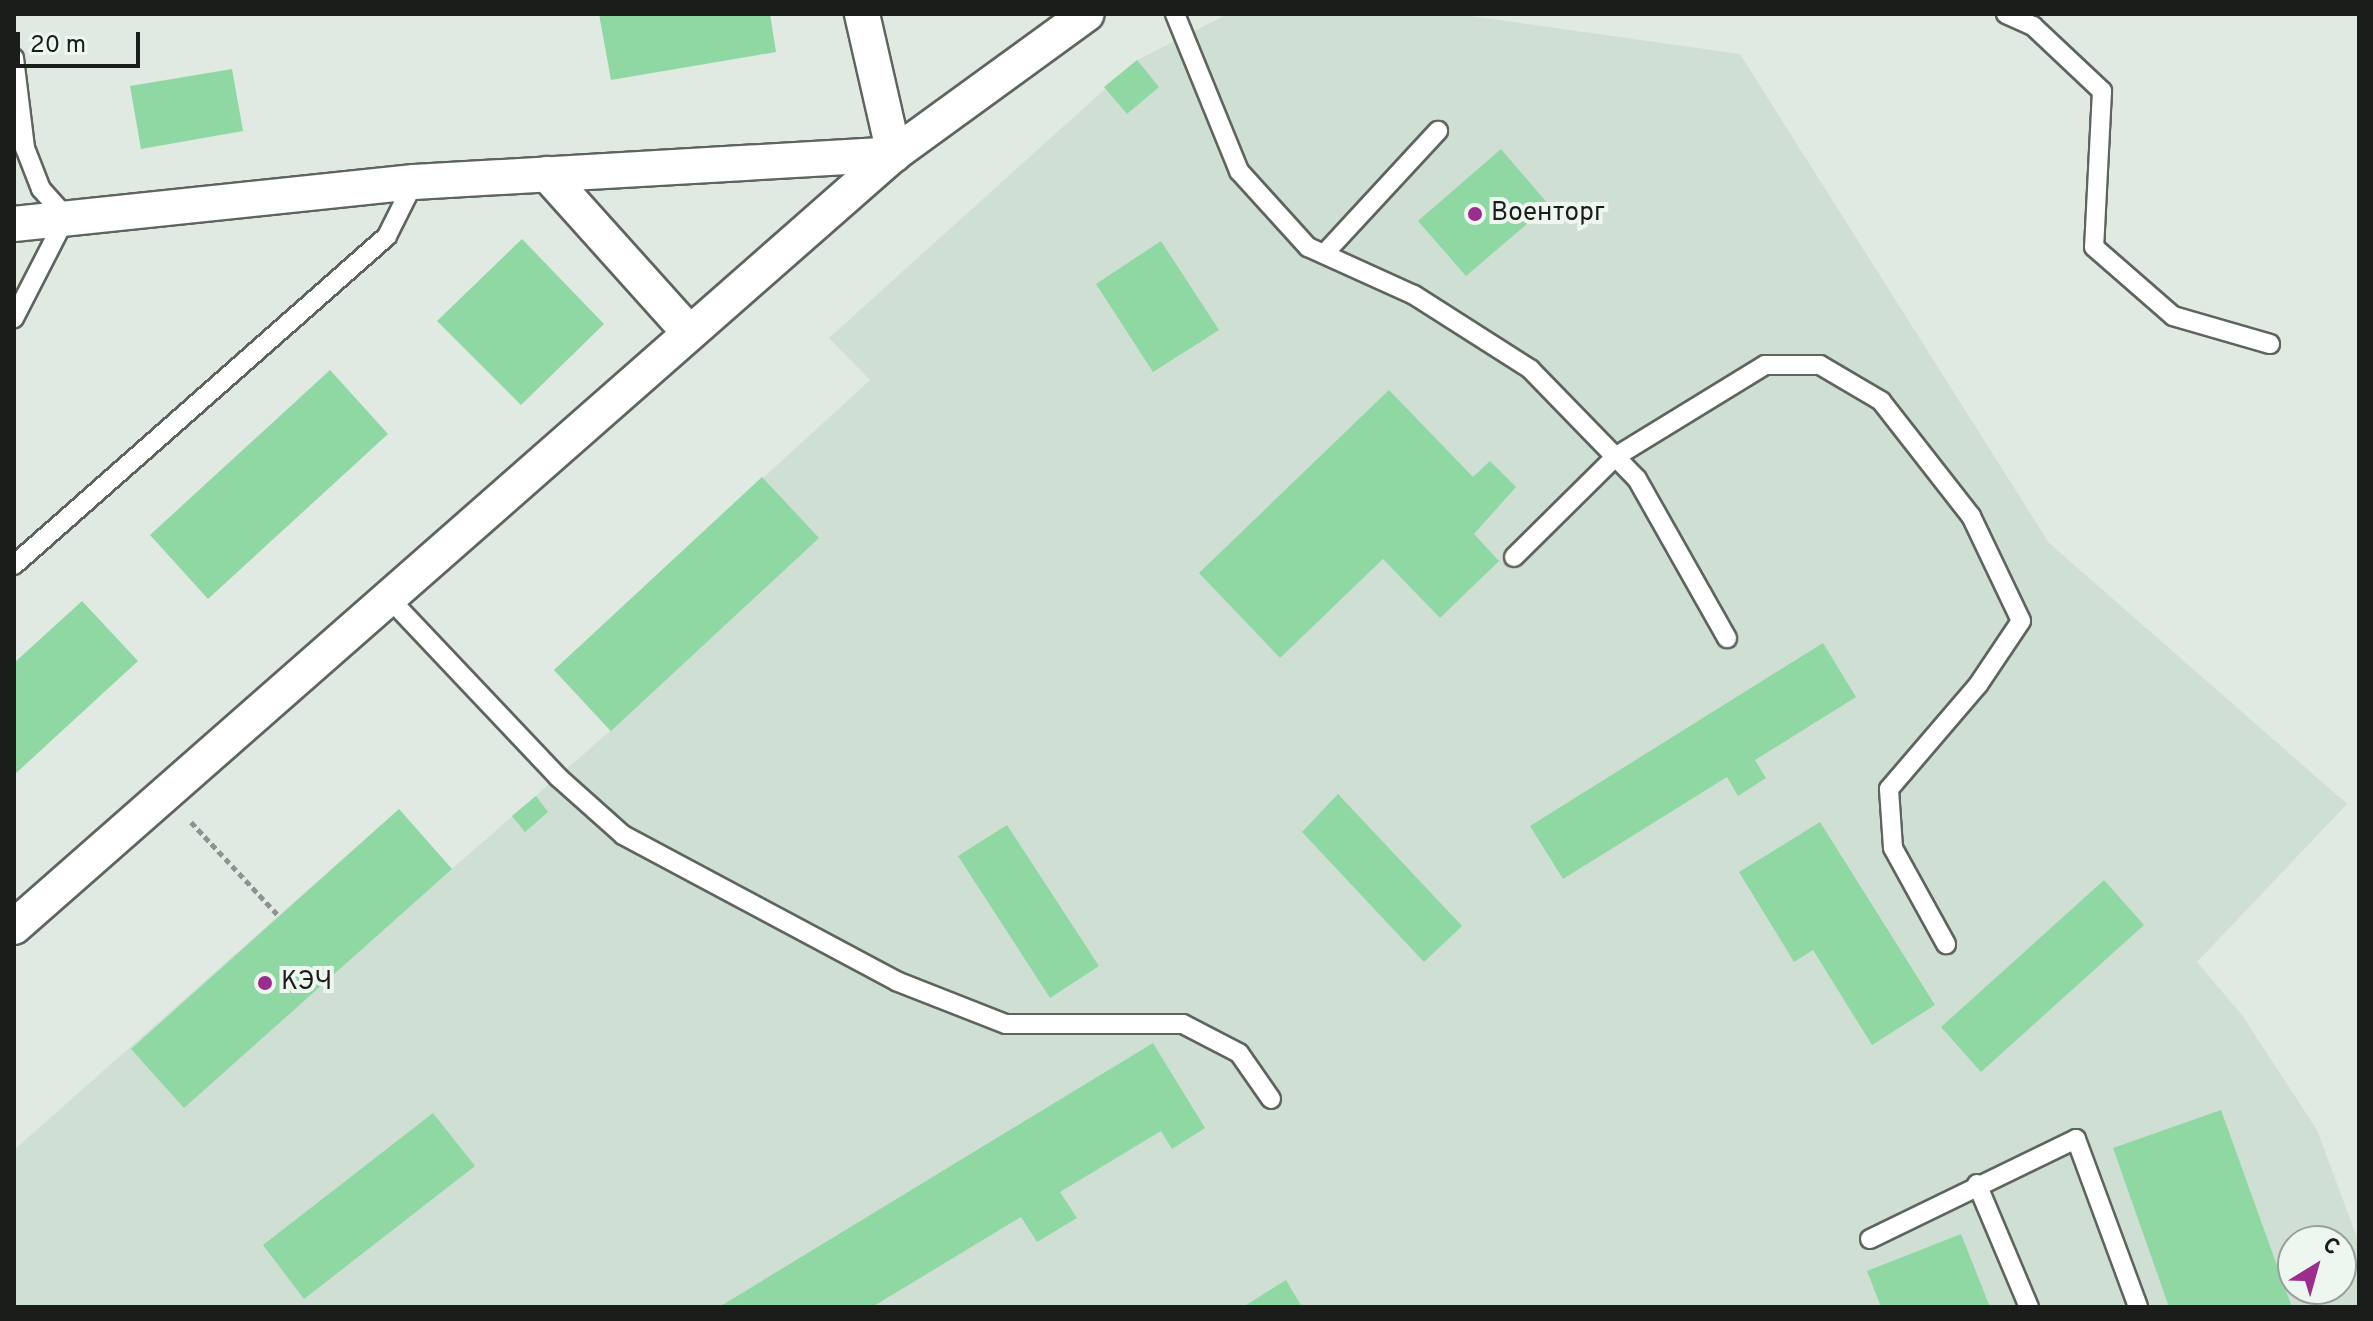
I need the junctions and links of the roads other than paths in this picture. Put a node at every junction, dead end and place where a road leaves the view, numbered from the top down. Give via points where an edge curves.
1 (862, 14) edge
2 (1086, 14) edge
3 (1175, 14) edge
4 (2006, 14) edge
5 (14, 58) edge
6 (1438, 131) dead end
7 (894, 154) junction
8 (547, 174) junction
9 (414, 182) junction
10 (66, 217) junction
11 (14, 224) edge
12 (1324, 254) junction
13 (14, 318) edge
14 (689, 332) junction
15 (2270, 344) dead end
16 (1615, 457) junction
17 (1514, 557) dead end
18 (14, 565) edge
19 (388, 597) junction
20 (1727, 638) dead end
21 (14, 927) edge
22 (1946, 944) dead end
23 (1271, 1099) dead end
24 (1977, 1184) junction
25 (1870, 1239) dead end
26 (2029, 1307) edge
27 (2138, 1307) edge

1 - 7 street
2 - 7 street
3 - 12 lane via 1239,171 1308,247
4 - 15 lane via 2033,26 2102,91 2094,247 2173,316
5 - 10 lane via 25,148 41,189
6 - 12 lane
7 - 8 street
7 - 14 street
8 - 9 street
8 - 14 street
9 - 10 street
9 - 18 lane via 387,236
10 - 11 street
10 - 13 lane
12 - 16 lane via 1414,295 1530,369
14 - 19 street
16 - 17 lane
16 - 20 lane via 1637,479
16 - 22 lane via 1765,365 1820,365 1881,401 1971,516 2021,621 1978,685 1889,789 1893,848
19 - 21 street
19 - 23 lane via 558,777 623,835 896,981 1006,1024 1183,1024 1239,1053
24 - 25 lane
24 - 26 lane
24 - 27 lane via 2076,1139

